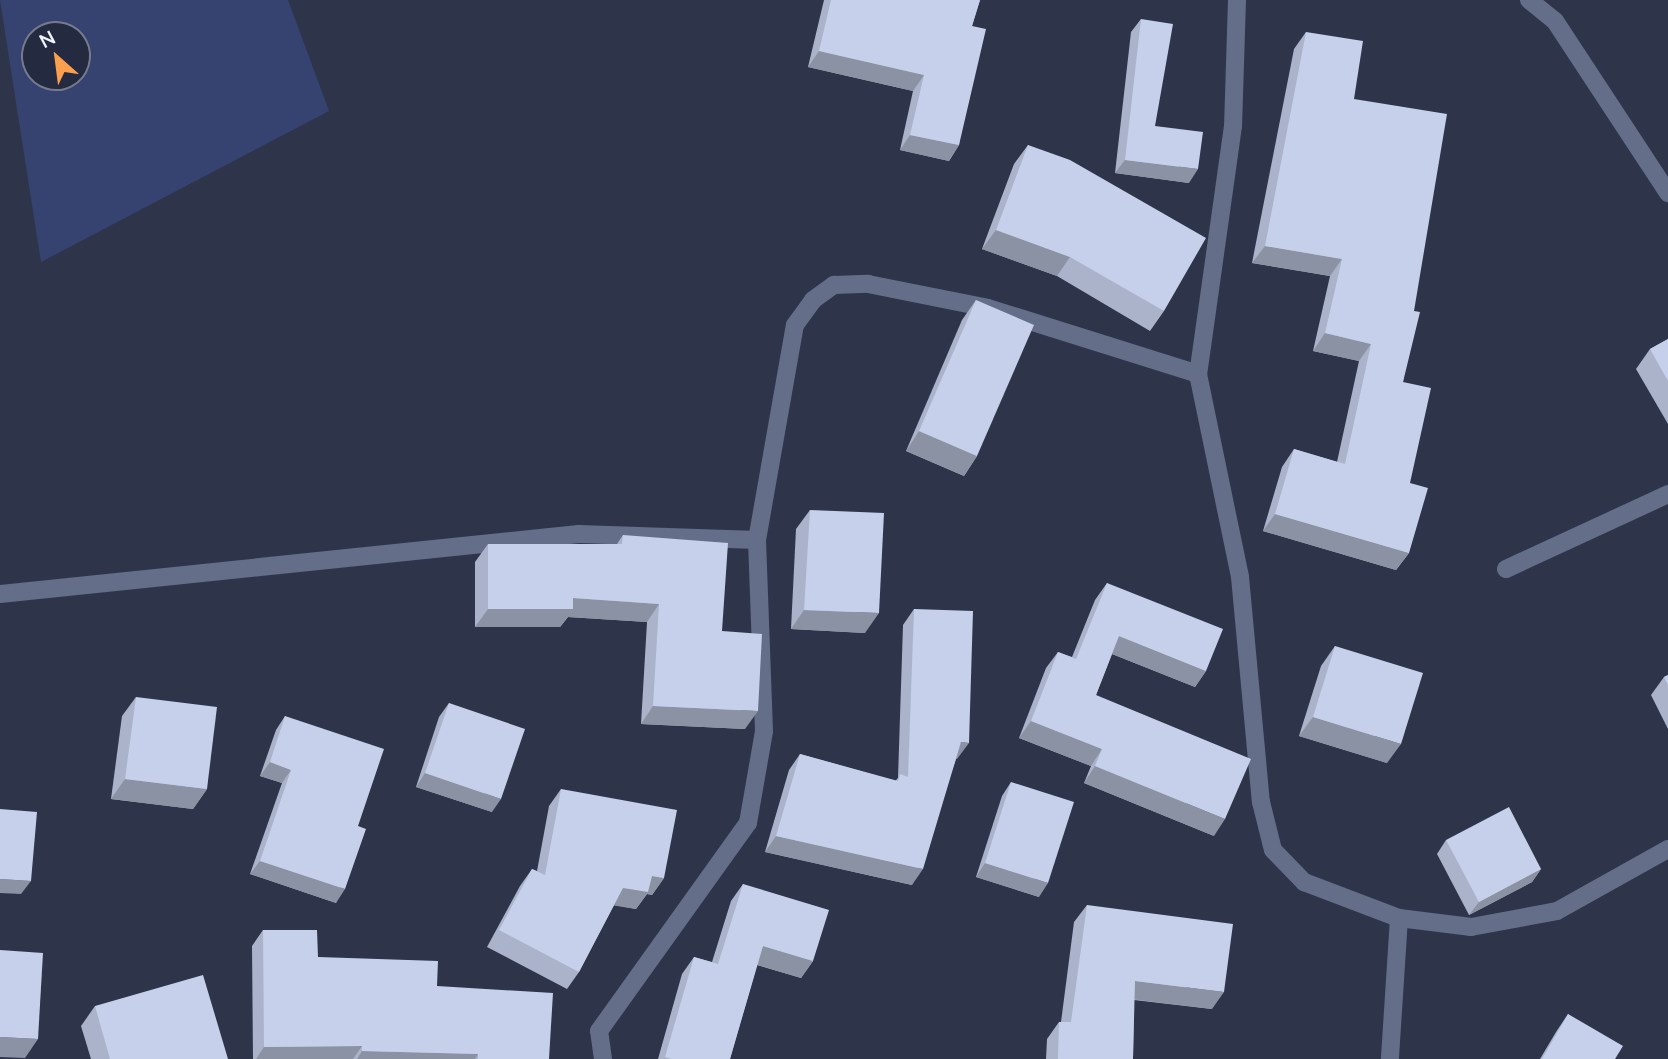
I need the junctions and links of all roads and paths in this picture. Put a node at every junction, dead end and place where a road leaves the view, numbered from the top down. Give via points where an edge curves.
1 (1237, 0) edge
2 (1529, 0) edge
3 (1668, 193) edge
4 (1198, 374) junction
5 (1668, 495) edge
6 (757, 540) junction
7 (1506, 569) dead end
8 (0, 594) edge
9 (1668, 849) edge
10 (1399, 918) junction
11 (603, 1059) edge
12 (1390, 1059) edge

1 - 4 street via 1233,126
2 - 3 street via 1555,21
4 - 6 street via 988,307 868,284 834,285 795,325
4 - 10 street via 1240,577 1261,802 1273,850 1304,883
5 - 7 street
6 - 8 street via 579,534
6 - 11 street via 764,731 748,823 599,1031
9 - 10 street via 1557,911 1471,928
10 - 12 street

